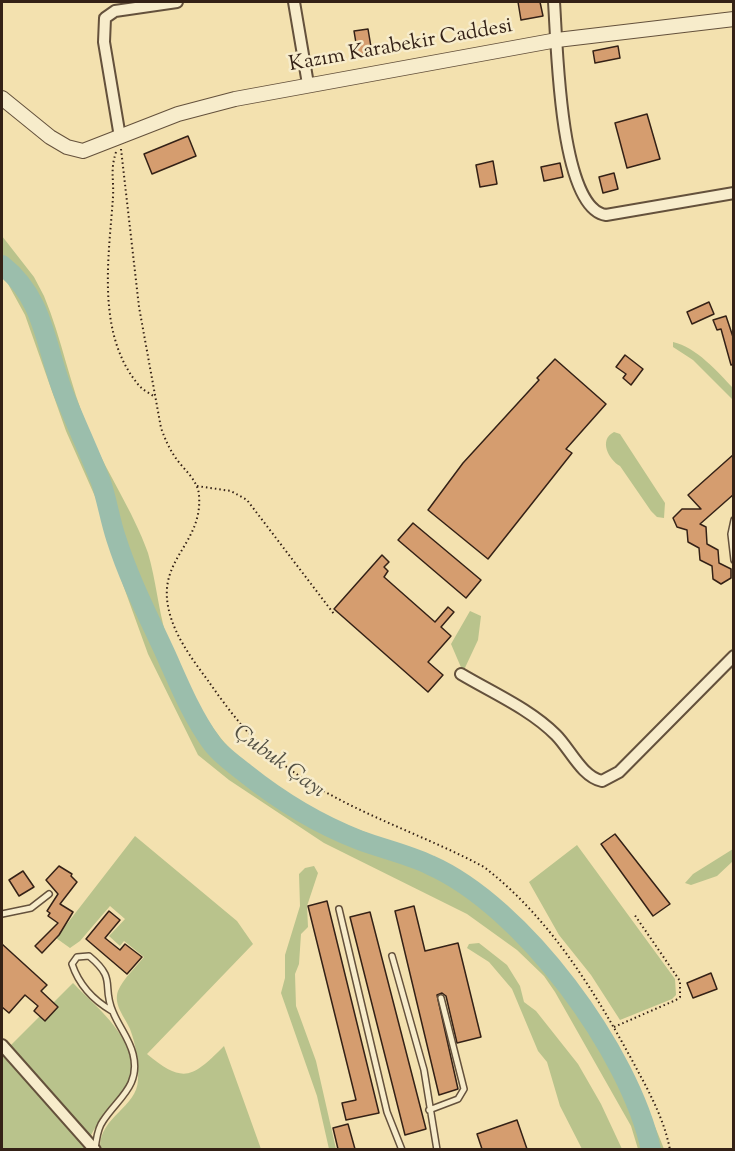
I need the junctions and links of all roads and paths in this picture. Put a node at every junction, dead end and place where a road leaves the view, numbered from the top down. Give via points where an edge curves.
1 (177, 2) edge
2 (294, 2) edge
3 (554, 2) edge
4 (734, 19) edge
5 (557, 40) junction
6 (308, 84) junction
7 (2, 98) edge
8 (120, 137) junction
9 (734, 193) edge
10 (155, 396) junction
11 (197, 486) junction
12 (734, 520) edge
13 (734, 560) edge
14 (334, 614) dead end
15 (734, 656) edge
16 (461, 674) dead end
17 (49, 894) dead end
18 (339, 909) dead end
19 (2, 914) edge
20 (633, 914) dead end
21 (392, 956) dead end
22 (441, 998) dead end
23 (112, 1011) junction
24 (614, 1027) junction
25 (2, 1045) edge
26 (429, 1110) junction
27 (94, 1149) edge
28 (402, 1149) edge
29 (436, 1149) edge
30 (670, 1149) edge

1 - 8 street via 115,11 105,18 104,42
2 - 6 street
3 - 5 street
4 - 5 street, Kazım Karabekir Caddesi
5 - 6 street, Kazım Karabekir Caddesi
5 - 9 street via 567,140 577,184 593,211 616,214
6 - 8 street, Kazım Karabekir Caddesi via 195,109
7 - 8 street, Kazım Karabekir Caddesi via 58,143 83,151
8 - 10 path via 139,307
8 - 10 path via 111,170 110,321 137,384
10 - 11 path via 167,445
11 - 14 path via 231,491 247,500
11 - 24 path via 196,523 168,574 167,591 170,614 181,640 216,692 272,756 290,770 484,867 506,884 564,951
12 - 13 lane
15 - 16 street via 619,772 602,781 591,776 537,719
17 - 19 lane via 31,908
18 - 28 lane via 387,1112
20 - 24 path via 681,988 676,1000
21 - 26 lane via 424,1070
22 - 26 lane via 464,1089 458,1099
23 - 23 lane via 104,968 89,956 77,957 72,964 83,987
23 - 27 lane via 133,1054 134,1079 98,1130
24 - 30 path via 662,1119
25 - 27 street
26 - 29 lane

